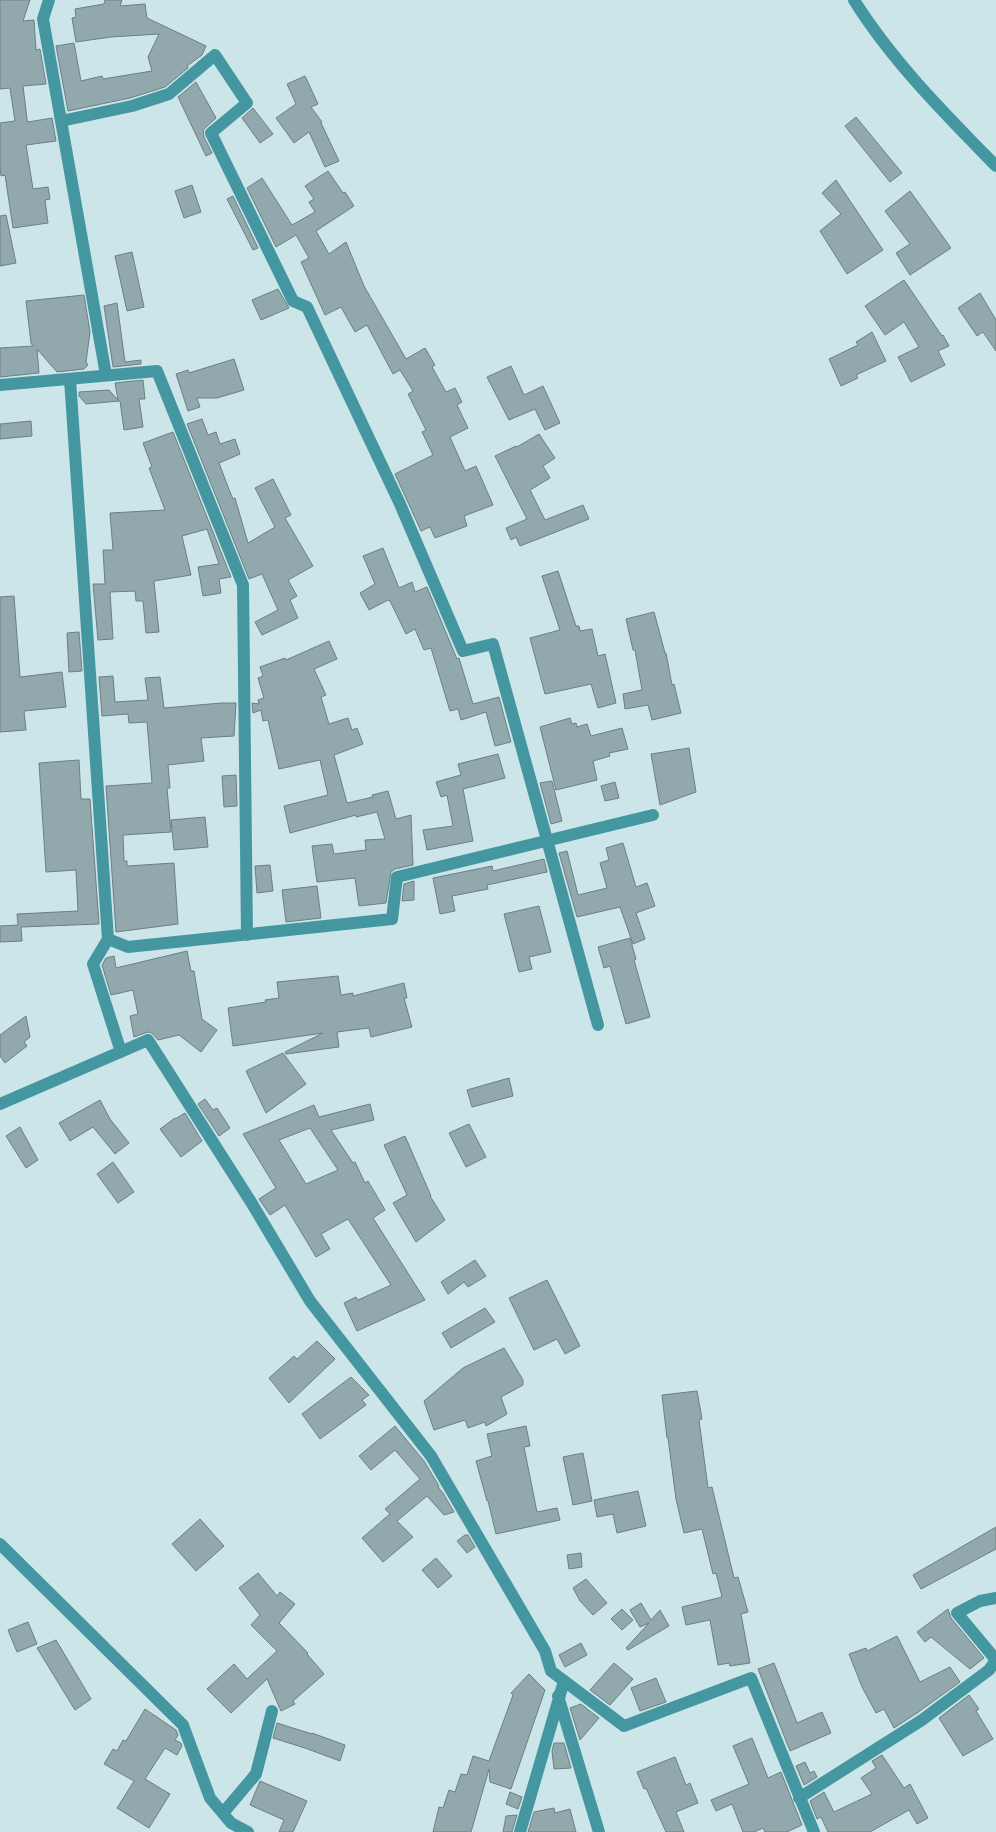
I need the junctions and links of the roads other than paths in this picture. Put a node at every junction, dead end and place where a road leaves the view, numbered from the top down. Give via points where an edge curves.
1 (49, 0) edge
2 (854, 0) edge
3 (61, 121) junction
4 (996, 166) edge
5 (106, 376) junction
6 (70, 378) junction
7 (0, 385) edge
8 (653, 815) dead end
9 (547, 841) junction
10 (248, 935) junction
11 (108, 939) junction
12 (598, 1025) dead end
13 (120, 1052) junction
14 (0, 1104) edge
15 (0, 1544) edge
16 (996, 1598) edge
17 (564, 1681) junction
18 (558, 1696) junction
19 (272, 1711) dead end
20 (799, 1798) junction
21 (223, 1813) junction
22 (248, 1832) edge
23 (520, 1832) edge
24 (599, 1832) edge
25 (814, 1832) edge

1 - 3 street via 43,19
2 - 4 street via 872,30
3 - 5 street
3 - 9 street via 132,106 168,94 215,56 247,103 211,133 293,301 307,308 400,504 463,651 493,644
5 - 6 street
5 - 10 street via 157,371 243,585
6 - 7 street
6 - 11 street
8 - 9 street
9 - 10 street via 397,877 392,919
9 - 12 street
10 - 11 street via 128,947
11 - 13 street via 93,964
13 - 14 street
13 - 17 street via 148,1040 310,1301 431,1456 545,1651 551,1671
15 - 21 street via 183,1725 210,1798
16 - 20 street via 980,1601 957,1612 996,1660 989,1670 922,1720
17 - 18 street
17 - 20 street via 624,1726 751,1678
18 - 23 street
18 - 24 street
19 - 21 street via 256,1774
20 - 25 street
21 - 22 street via 231,1823

